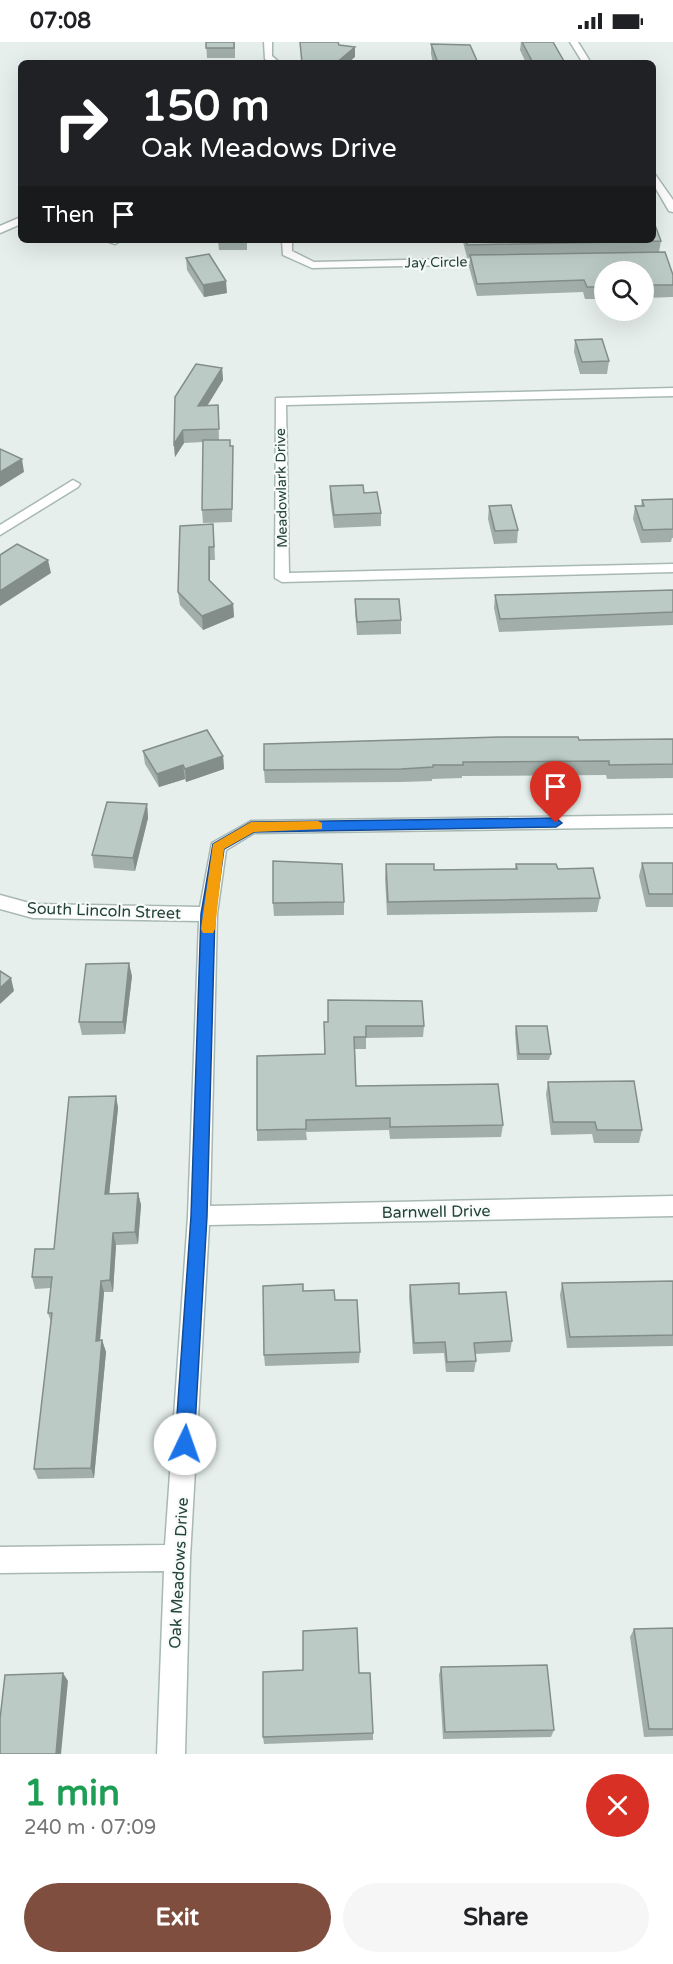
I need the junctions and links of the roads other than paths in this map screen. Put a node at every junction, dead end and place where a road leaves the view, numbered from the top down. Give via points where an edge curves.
1 (268, 42) edge
2 (574, 42) edge
3 (272, 60) edge
4 (585, 60) edge
5 (656, 180) edge
6 (673, 208) edge
7 (0, 215) edge
8 (18, 219) edge
9 (18, 221) edge
10 (0, 230) edge
11 (287, 243) edge
12 (510, 261) edge
13 (673, 392) edge
14 (73, 484) dead end
15 (0, 531) edge
16 (673, 568) edge
17 (673, 821) edge
18 (0, 902) edge
19 (208, 914) junction
20 (673, 1206) edge
21 (199, 1216) junction
22 (177, 1558) junction
23 (0, 1560) edge
24 (171, 1754) edge

1 - 3 street via 268,57
2 - 4 street
5 - 6 street
7 - 8 street
9 - 10 street
11 - 12 street, Jay Circle via 287,253 312,265
13 - 16 street, Meadowlark Drive via 280,401 282,578
14 - 15 street
17 - 19 street, Oak Meadows Drive via 251,827 218,847
18 - 19 street, South Lincoln Street via 33,911
19 - 21 street, Oak Meadows Drive
20 - 21 street, Barnwell Drive
21 - 22 street, Oak Meadows Drive
22 - 23 street
22 - 24 street, Oak Meadows Drive

